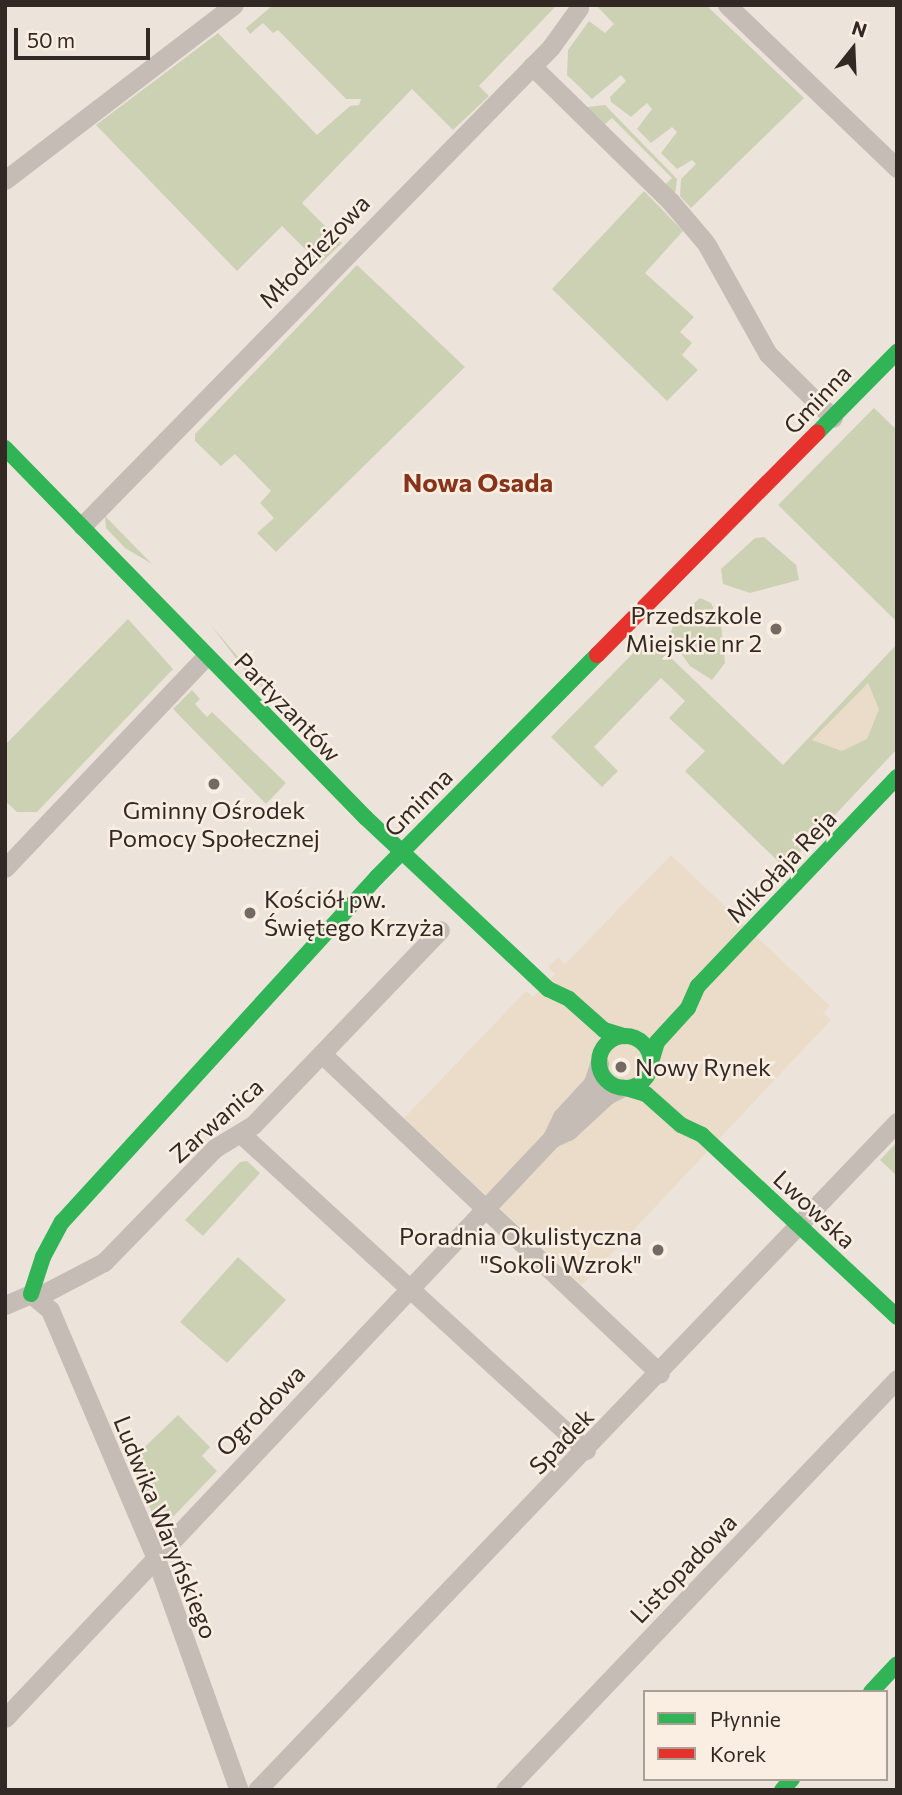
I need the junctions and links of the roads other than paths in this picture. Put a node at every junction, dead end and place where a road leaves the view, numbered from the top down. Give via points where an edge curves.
1 (234, 5) edge
2 (727, 5) edge
3 (579, 8) dead end
4 (532, 66) junction
5 (897, 168) edge
6 (5, 180) edge
7 (897, 352) edge
8 (833, 418) junction
9 (5, 448) edge
10 (82, 526) junction
11 (206, 656) junction
12 (897, 777) edge
13 (403, 852) junction
14 (5, 867) edge
15 (440, 930) dead end
16 (698, 986) junction
17 (548, 989) junction
18 (627, 1036) junction
19 (322, 1054) junction
20 (599, 1061) junction
21 (651, 1064) junction
22 (623, 1088) junction
23 (897, 1122) edge
24 (241, 1134) junction
25 (702, 1135) junction
26 (552, 1138) junction
27 (485, 1208) junction
28 (799, 1225) junction
29 (410, 1289) junction
30 (35, 1295) junction
31 (5, 1305) edge
32 (897, 1317) edge
33 (660, 1374) junction
34 (897, 1379) edge
35 (586, 1450) junction
36 (155, 1556) junction
37 (897, 1664) edge
38 (873, 1690) edge
39 (5, 1718) edge
40 (239, 1790) edge
41 (257, 1790) edge
42 (505, 1790) edge

1 - 6 street
2 - 5 street
3 - 4 street, Młodzieżowa
4 - 8 street via 670,201 706,244 768,354
4 - 10 street, Młodzieżowa
7 - 8 street, Gminna
8 - 13 street, Gminna
9 - 10 street, Partyzantów
10 - 11 street, Partyzantów
11 - 13 street, Partyzantów
11 - 14 street
12 - 16 street, Mikołaja Reja
13 - 17 street, Partyzantów
13 - 30 street, Gminna via 62,1222 43,1257
15 - 19 street, Zarwanica
16 - 18 street, Mikołaja Reja
16 - 21 street, Mikołaja Reja via 688,1008 657,1042
17 - 18 street, Partyzantów via 569,999 604,1030
17 - 20 street, Partyzantów via 555,1005 592,1044
18 - 20 street via 605,1045
18 - 21 street via 642,1043
19 - 24 street, Zarwanica
19 - 27 street
20 - 22 street via 606,1080
20 - 26 street, Ogrodowa via 593,1083 562,1117
21 - 22 street via 642,1082
21 - 25 street, Lwowska via 695,1119
22 - 25 street, Lwowska via 646,1094 681,1125
22 - 26 street, Ogrodowa via 607,1094 568,1131
23 - 28 street, Spadek
24 - 29 street
24 - 30 street, Zarwanica via 215,1147 91,1272
25 - 28 street, Lwowska
26 - 27 street, Ogrodowa
27 - 29 street, Ogrodowa
27 - 33 street
28 - 32 street, Lwowska
28 - 33 street, Spadek
29 - 35 street
29 - 36 street, Ogrodowa
30 - 31 street
30 - 36 street, Ludwika Waryńskiego via 58,1326
33 - 35 street, Spadek
34 - 42 street, Listopadowa
35 - 41 street, Spadek
36 - 39 street, Ogrodowa
36 - 40 street, Ludwika Waryńskiego
37 - 38 street

